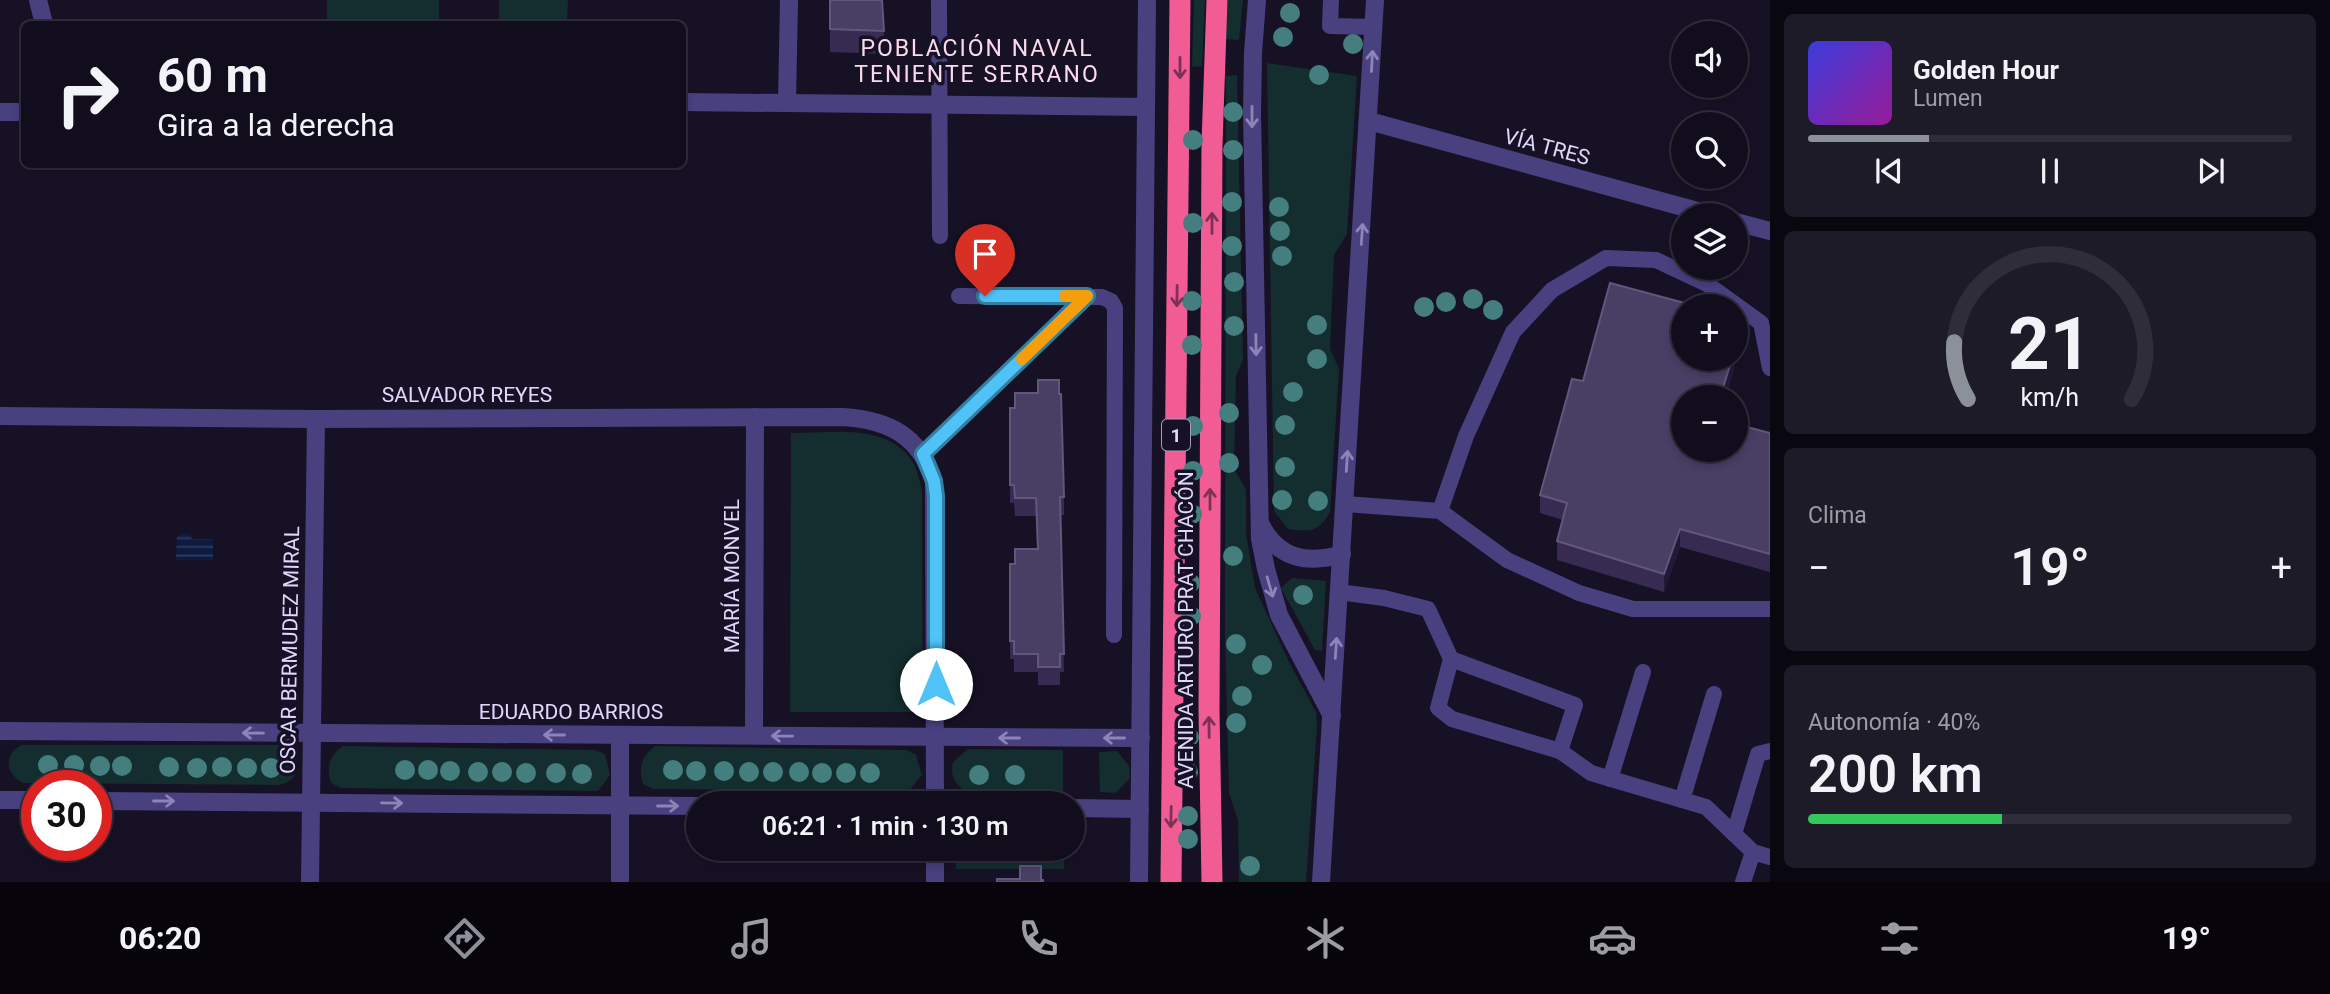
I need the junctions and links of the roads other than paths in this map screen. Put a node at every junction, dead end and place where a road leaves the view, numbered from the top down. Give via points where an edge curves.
1 (38, 0) edge
2 (789, 0) edge
3 (939, 0) edge
4 (1147, 0) edge
5 (1180, 0) edge
6 (1217, 0) edge
7 (1257, 0) edge
8 (1331, 0) edge
9 (1375, 0) edge
10 (43, 21) edge
11 (1374, 27) junction
12 (686, 102) edge
13 (787, 102) junction
14 (939, 103) junction
15 (1146, 107) junction
16 (21, 111) edge
17 (0, 112) edge
18 (1369, 121) junction
19 (1671, 204) edge
20 (1748, 225) edge
21 (1770, 231) edge
22 (940, 236) dead end
23 (959, 296) dead end
24 (1087, 296) junction
25 (1770, 368) edge
26 (0, 416) edge
27 (755, 417) junction
28 (316, 419) junction
29 (923, 454) junction
30 (1345, 504) junction
31 (1440, 511) junction
32 (1259, 520) junction
33 (1342, 554) junction
34 (1339, 592) junction
35 (1770, 609) edge
36 (1114, 635) dead end
37 (1451, 659) junction
38 (1643, 672) dead end
39 (1714, 694) dead end
40 (1332, 716) junction
41 (0, 731) edge
42 (312, 734) junction
43 (620, 735) junction
44 (754, 735) junction
45 (936, 737) junction
46 (1141, 738) junction
47 (1560, 751) junction
48 (1770, 751) edge
49 (1610, 779) junction
50 (936, 791) edge
51 (0, 800) edge
52 (21, 800) edge
53 (1682, 800) junction
54 (112, 801) edge
55 (311, 802) junction
56 (620, 805) junction
57 (686, 806) edge
58 (1085, 808) edge
59 (1140, 809) junction
60 (1734, 834) junction
61 (1753, 852) junction
62 (1770, 858) edge
63 (935, 861) edge
64 (310, 882) edge
65 (621, 882) edge
66 (935, 882) edge
67 (1139, 882) edge
68 (1171, 882) edge
69 (1212, 882) edge
70 (1321, 882) edge
71 (1744, 882) edge

1 - 10 street
2 - 13 street
3 - 14 lane
4 - 15 street, AVENIDA ARTURO PRAT CHACÓN
5 -> 68 highway, AVENIDA ARTURO PRAT CHACÓN / 1
69 -> 6 highway, AVENIDA ARTURO PRAT CHACÓN / 1 via 1212,158
7 -> 32 street via 1252,113
8 - 11 lane via 1330,26
9 - 11 street
18 -> 11 street
12 - 13 street
13 - 14 street
14 - 15 street
14 - 22 lane
15 - 46 street, AVENIDA ARTURO PRAT CHACÓN
16 - 17 street
18 - 19 street, VÍA TRES
30 -> 18 street
20 - 21 street
23 - 24 lane
24 - 29 lane
24 - 36 lane via 1102,297 1115,308
25 - 31 lane via 1761,323 1707,284 1656,260 1606,258 1552,290 1513,332 1466,436
26 - 28 street, SALVADOR REYES
27 - 28 street, SALVADOR REYES
27 - 29 street, SALVADOR REYES via 861,418 906,436
27 - 44 street, MARÍA MONVEL
28 - 42 street, OSCAR BERMUDEZ MIRAL
29 - 45 street via 936,496
30 - 31 lane
30 - 33 street
31 - 35 lane via 1507,560 1579,593 1633,609
32 - 33 street via 1275,544 1301,559
32 -> 40 street via 1279,615
33 - 34 street
34 - 37 lane via 1428,609
40 -> 34 street
37 - 47 lane via 1575,705
37 - 47 lane via 1438,708 1452,719
38 - 49 lane
39 - 53 lane
40 - 70 street
42 -> 41 street, EDUARDO BARRIOS
43 -> 42 street, EDUARDO BARRIOS
42 - 55 street, OSCAR BERMUDEZ MIRAL
43 - 44 street, EDUARDO BARRIOS
43 - 56 street
45 -> 44 street, EDUARDO BARRIOS
46 -> 45 street, EDUARDO BARRIOS
45 - 50 street
46 - 59 street, AVENIDA ARTURO PRAT CHACÓN
47 - 49 lane via 1591,773
48 - 60 lane via 1758,754
49 - 53 lane
51 - 52 street
53 - 60 lane via 1706,807
54 -> 55 street
55 -> 56 street
55 - 64 street, OSCAR BERMUDEZ MIRAL
56 -> 57 street
56 - 65 street
58 - 59 street
59 - 67 street, AVENIDA ARTURO PRAT CHACÓN
60 - 61 lane
61 - 62 lane
61 - 71 lane
63 - 66 street

